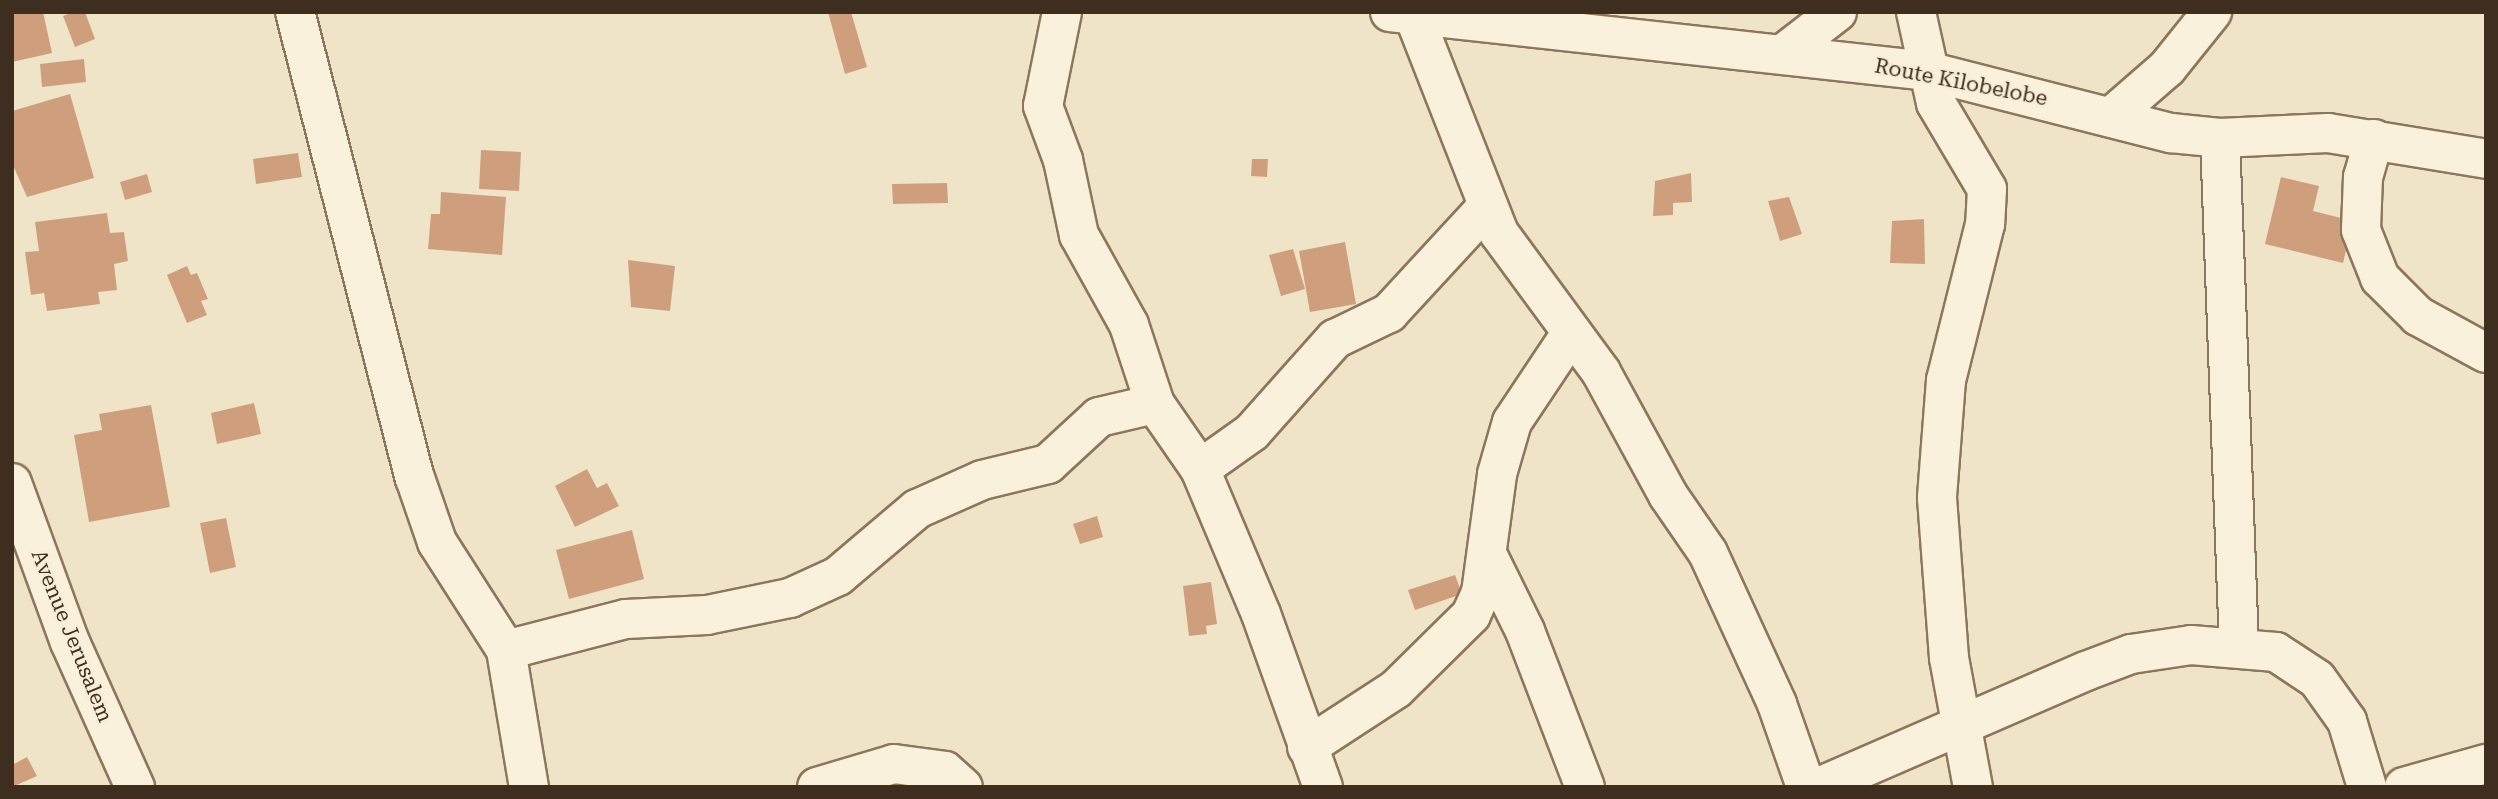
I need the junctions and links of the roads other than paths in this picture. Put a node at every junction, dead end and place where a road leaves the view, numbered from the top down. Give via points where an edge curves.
1 (295, 12) edge
2 (1062, 12) edge
3 (1837, 12) edge
4 (1916, 12) edge
5 (2212, 12) edge
6 (1402, 14) edge
7 (1481, 17) edge
8 (1784, 53) junction
9 (1927, 71) junction
10 (2113, 115) junction
11 (2220, 138) junction
12 (2374, 139) junction
13 (2486, 159) edge
14 (1486, 208) junction
15 (1570, 335) junction
16 (2486, 353) edge
17 (1155, 404) junction
18 (1200, 469) junction
19 (12, 483) edge
20 (1488, 556) junction
21 (2239, 646) junction
22 (506, 650) junction
23 (1960, 729) junction
24 (1307, 747) junction
25 (2486, 764) edge
26 (135, 787) edge
27 (529, 787) edge
28 (817, 787) edge
29 (963, 787) edge
30 (1323, 787) edge
31 (1585, 787) edge
32 (1806, 787) edge
33 (1819, 787) edge
34 (1973, 787) edge
35 (2367, 787) edge
36 (2404, 787) edge

1 - 22 street via 426,511 453,572
2 - 17 street via 1045,120 1063,160 1079,235 1129,325
3 - 8 street
4 - 9 street
5 - 10 street via 2167,68
6 - 7 street, Route Kilobelobe
6 - 14 street
7 - 8 street, Route Kilobelobe via 1640,44
8 - 9 street, Route Kilobelobe
9 - 10 street, Route Kilobelobe
9 - 23 street via 1936,103 1987,189 1985,223 1946,380 1937,498
10 - 11 street, Route Kilobelobe via 2171,133
11 - 12 street, Route Kilobelobe via 2286,131
11 - 21 street
12 - 13 street, Route Kilobelobe
12 - 16 street via 2363,177 2361,230 2380,278 2418,316
14 - 15 street via 1517,263
14 - 18 street via 1389,313 1335,338 1252,432
15 - 20 street via 1512,422 1497,474
15 - 32 street via 1601,372 1730,592
17 - 18 street
17 - 22 street via 1099,417 1048,464 982,480 917,509 838,576 790,598 707,615 626,619
18 - 24 street via 1261,614
19 - 26 street, Avenue Jerusalem via 70,642
20 - 24 street via 1471,615 1434,657
20 - 31 street via 1525,631
21 - 23 street via 2131,654
21 - 35 street via 2276,652 2317,678 2347,721
22 - 27 street
23 - 33 street
23 - 34 street
24 - 30 street
25 - 36 street
28 - 29 street via 894,764 945,771

